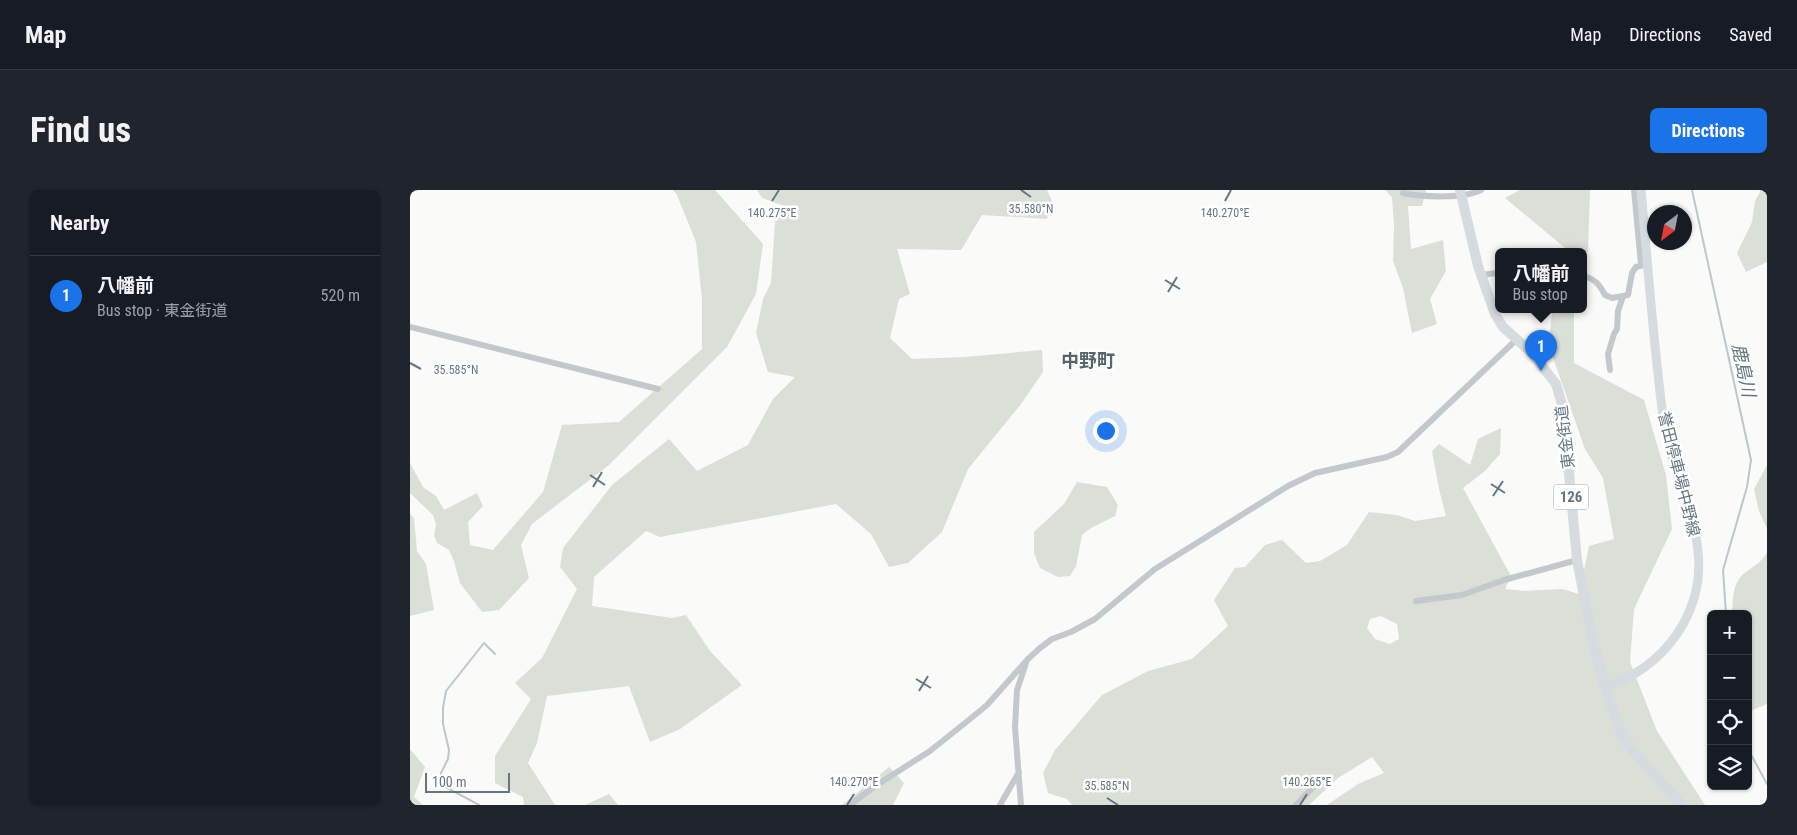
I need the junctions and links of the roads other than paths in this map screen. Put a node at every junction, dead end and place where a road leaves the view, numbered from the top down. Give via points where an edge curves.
1 (1481, 190) edge
2 (1634, 190) edge
3 (1641, 190) edge
4 (1465, 192) edge
5 (1403, 193) dead end
6 (1644, 264) junction
7 (1495, 273) edge
8 (1481, 275) junction
9 (1587, 277) edge
10 (1623, 296) junction
11 (410, 327) edge
12 (1516, 340) junction
13 (1610, 370) dead end
14 (658, 389) dead end
15 (1577, 560) junction
16 (1416, 601) dead end
17 (1028, 659) junction
18 (1605, 687) junction
19 (1019, 770) junction
20 (1321, 779) dead end
21 (850, 805) edge
22 (1000, 805) edge
23 (1021, 805) edge
24 (1296, 805) edge
25 (1682, 805) edge

1 - 4 street
2 - 6 street
3 - 6 main road, 誉田停車場中野線
4 - 5 street via 1424,197
4 - 8 highway, 東金街道 / 126
6 - 10 street via 1632,273 1628,295
6 - 18 main road, 誉田停車場中野線 via 1663,419 1698,548 1699,574 1694,600 1671,642 1649,664
7 - 8 street
8 - 12 highway, 東金街道 / 126 via 1494,314
9 - 10 street via 1600,284 1605,296
10 - 13 street via 1608,354
11 - 14 street
12 - 15 highway, 東金街道 / 126 via 1536,358 1556,384 1563,408
12 - 17 street via 1398,452 1315,473 1288,486 1155,569 1095,619 1052,639
15 - 16 street via 1462,595
15 - 18 highway, 東金街道 / 126
17 - 19 street via 1017,690 1015,727
17 - 21 street via 975,715 930,751
18 - 25 highway, 東金街道 / 126 via 1622,735
19 - 22 street
19 - 23 street
20 - 24 street

